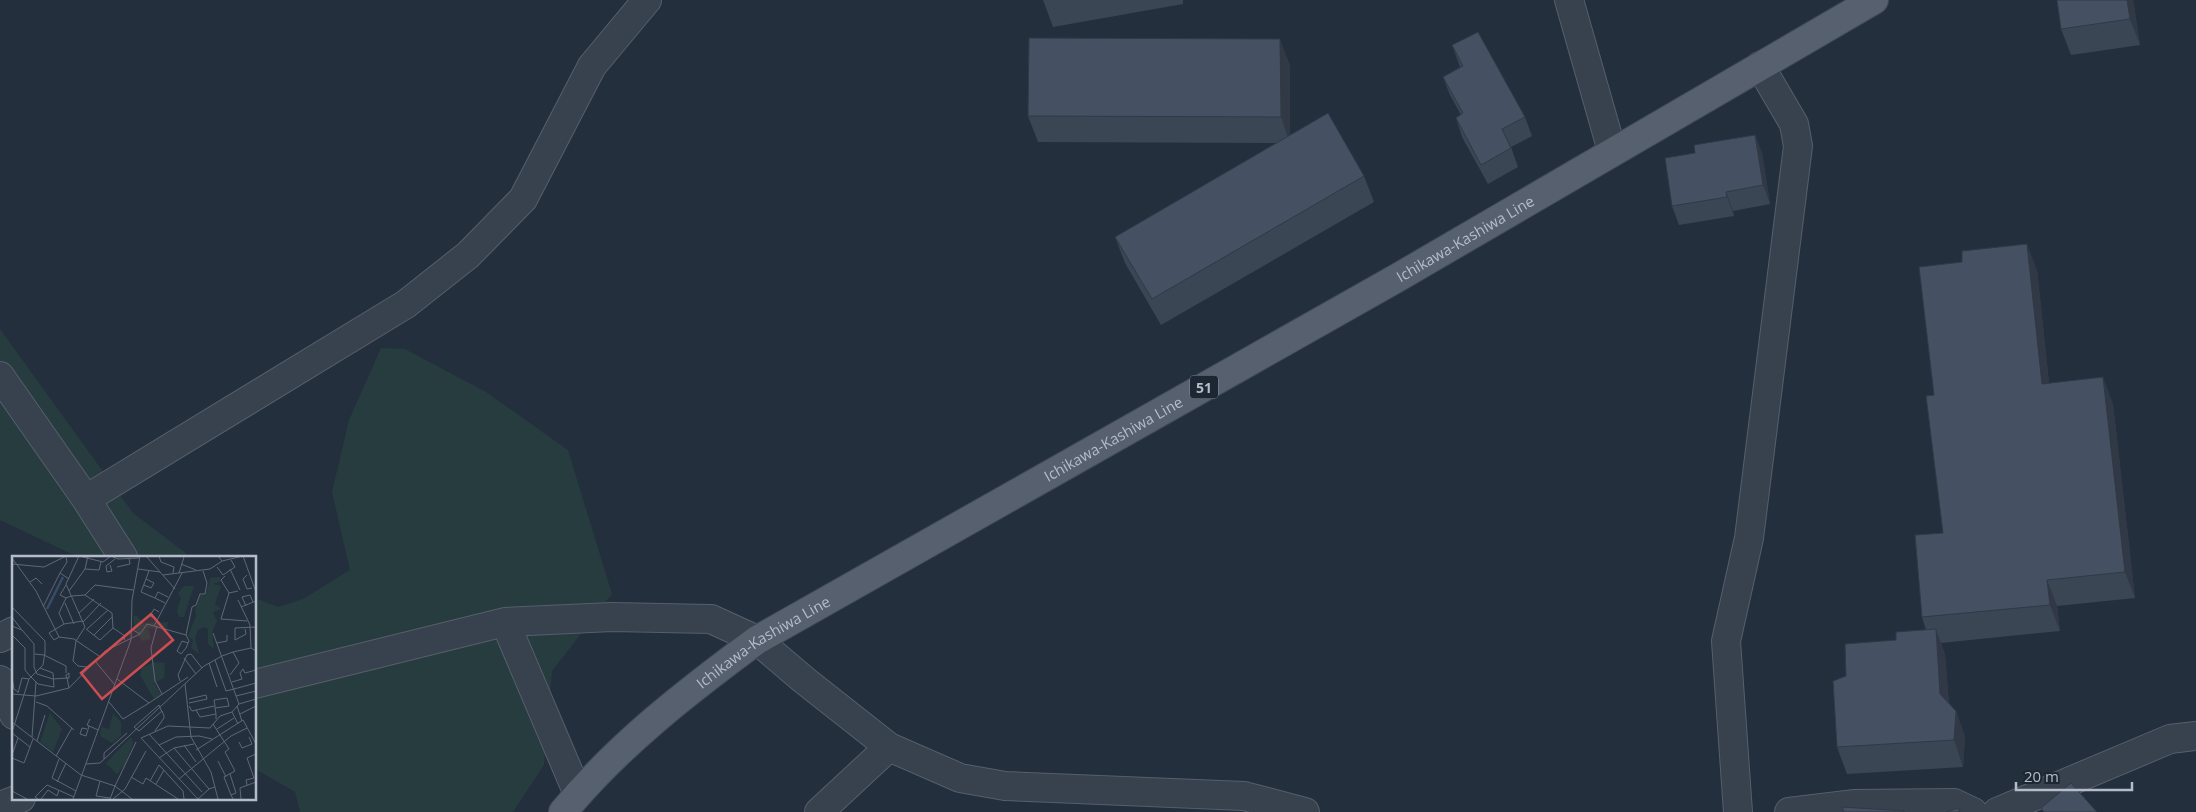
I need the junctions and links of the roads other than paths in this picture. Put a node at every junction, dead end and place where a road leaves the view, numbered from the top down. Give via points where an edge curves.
1 (647, 0) edge
2 (1569, 0) edge
3 (1874, 0) edge
4 (1760, 66) junction
5 (1612, 152) junction
6 (0, 376) edge
7 (86, 500) junction
8 (122, 556) edge
9 (505, 622) junction
10 (12, 632) edge
11 (0, 638) edge
12 (757, 640) junction
13 (0, 680) edge
14 (256, 684) edge
15 (12, 710) edge
16 (2196, 736) edge
17 (889, 747) junction
18 (16, 800) edge
19 (570, 803) edge
20 (0, 806) edge
21 (819, 812) edge
22 (1305, 812) edge
23 (1738, 812) edge
24 (1789, 812) edge
25 (1972, 812) edge
26 (1998, 812) edge

1 - 7 street via 592,66 523,199 468,255 406,304
2 - 5 street
3 - 4 main road, Ichikawa-Kashiwa Line / 51
4 - 5 main road, Ichikawa-Kashiwa Line / 51
4 - 23 street via 1794,124 1798,146 1749,538 1726,641
5 - 12 main road, Ichikawa-Kashiwa Line / 51
6 - 7 street
7 - 8 street
9 - 12 street via 711,619
9 - 14 street
9 - 19 street
10 - 11 street
12 - 17 street
12 - 19 main road, Ichikawa-Kashiwa Line / 51 via 664,712
13 - 15 street
16 - 26 street via 2170,739
17 - 21 street
17 - 22 street via 960,778 1005,786 1244,796
18 - 20 street
24 - 25 street via 1856,804 1954,803

